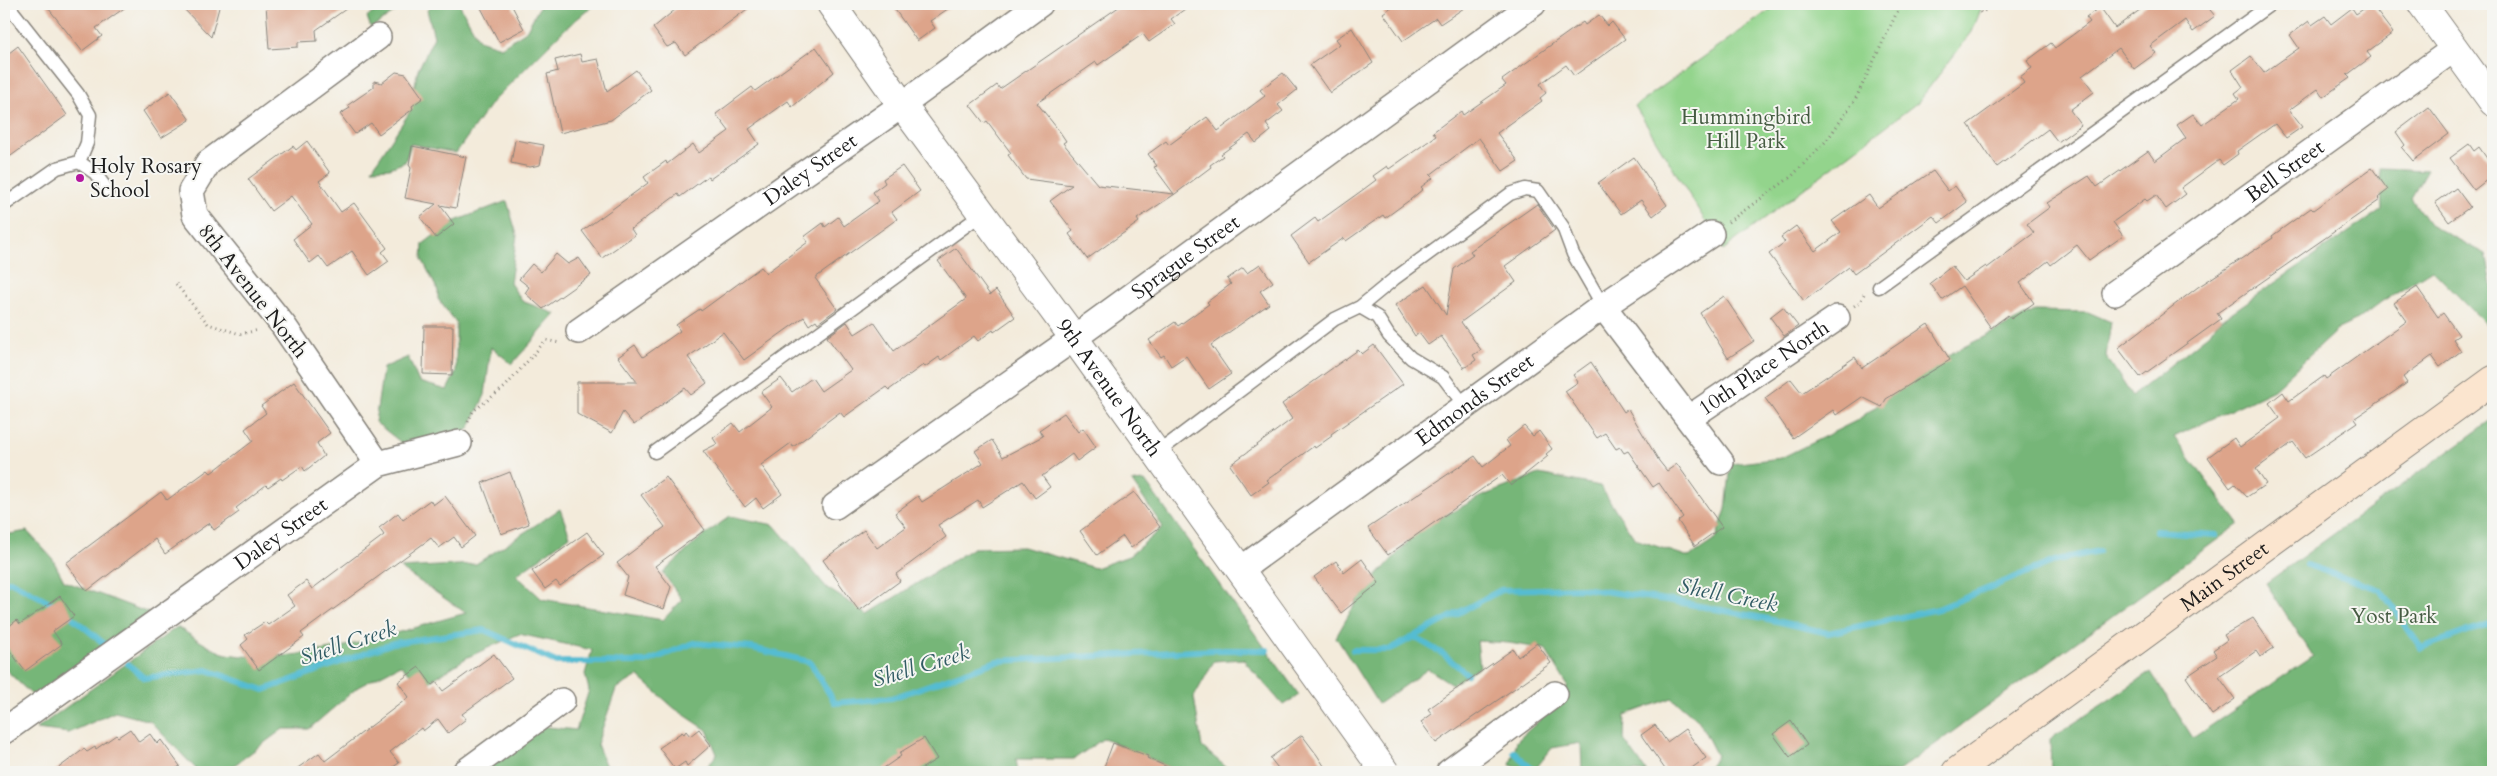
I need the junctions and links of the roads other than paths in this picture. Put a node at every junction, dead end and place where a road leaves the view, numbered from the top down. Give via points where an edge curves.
1 (7, 4) edge
2 (831, 4) edge
3 (1040, 4) edge
4 (1532, 4) edge
5 (2271, 4) edge
6 (2422, 4) edge
7 (378, 37) dead end
8 (2454, 49) junction
9 (2493, 102) edge
10 (902, 105) junction
11 (79, 162) junction
12 (108, 191) dead end
13 (4, 206) edge
14 (982, 214) junction
15 (1711, 234) road end
16 (1879, 287) dead end
17 (2116, 292) dead end
18 (1604, 306) junction
19 (1360, 307) junction
20 (1837, 318) dead end
21 (579, 331) dead end
22 (1074, 338) junction
23 (2493, 380) edge
24 (1465, 406) junction
25 (1689, 418) junction
26 (459, 443) road end
27 (655, 452) dead end
28 (1157, 453) junction
29 (1721, 462) dead end
30 (378, 464) junction
31 (835, 506) dead end
32 (1240, 570) junction
33 (1555, 694) dead end
34 (562, 701) dead end
35 (4, 731) edge
36 (464, 772) edge
37 (1385, 772) edge
38 (1449, 772) edge
39 (1956, 772) edge

1 - 11 lane via 78,94 90,115 87,143
2 - 10 street, 9th Avenue North
3 - 10 street, Daley Street
4 - 22 street, Sprague Street
5 - 16 lane
6 - 8 street
7 - 30 street, 8th Avenue North via 208,163 191,191 195,216 284,325
8 - 9 street
8 - 17 street, Bell Street
10 - 14 street, 9th Avenue North
10 - 21 street, Daley Street
11 - 12 lane via 95,173
11 - 13 lane via 57,168
14 - 22 street, 9th Avenue North
14 - 27 lane
15 - 18 street, Edmonds Street
18 - 19 lane via 1573,254 1563,226 1538,191 1525,189 1510,194
18 - 24 street, Edmonds Street
18 - 25 street, 10th Place North
19 - 24 lane via 1377,317 1389,336 1411,358 1444,377
19 - 28 lane via 1335,319
20 - 25 street, 10th Place North
22 - 28 street, 9th Avenue North
22 - 31 street, Sprague Street
23 - 39 main road, Main Street
24 - 32 street, Edmonds Street
25 - 29 street, 10th Place North
26 - 30 street, Daley Street
28 - 32 street, 9th Avenue North
30 - 35 street, Daley Street
32 - 37 street, 9th Avenue North
33 - 38 street
34 - 36 street

